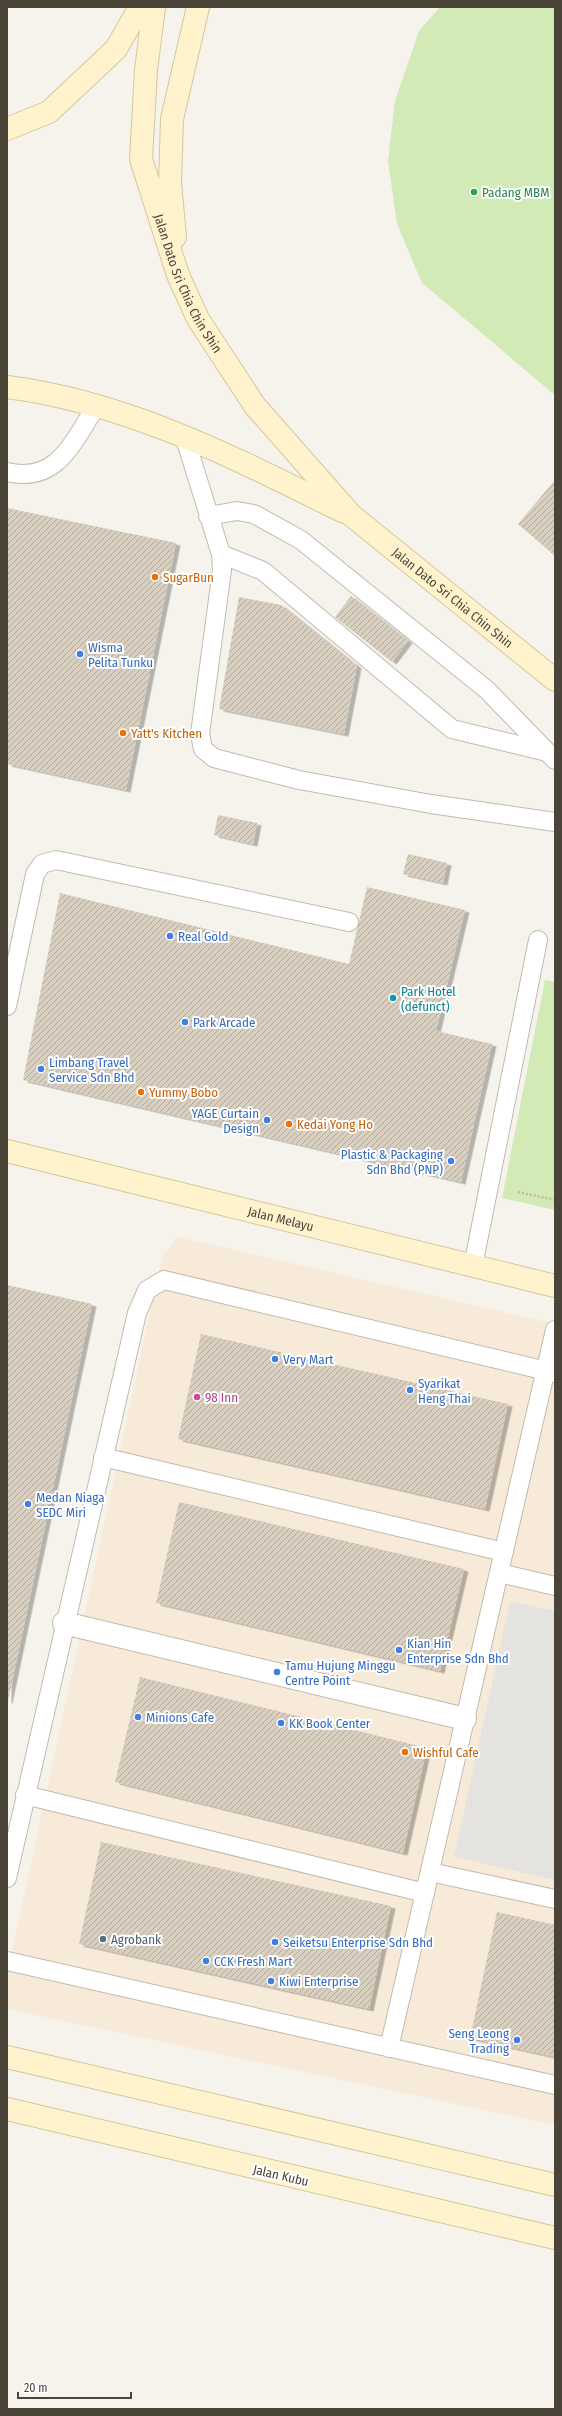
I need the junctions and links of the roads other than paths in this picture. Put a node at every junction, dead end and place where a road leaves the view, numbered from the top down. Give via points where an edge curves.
1 (140, 7) edge
2 (154, 7) edge
3 (198, 7) edge
4 (7, 129) edge
5 (178, 275) junction
6 (7, 387) edge
7 (97, 405) junction
8 (184, 435) junction
9 (7, 472) edge
10 (351, 515) junction
11 (208, 516) junction
12 (221, 554) junction
13 (555, 680) edge
14 (551, 756) edge
15 (555, 822) edge
16 (349, 922) dead end
17 (538, 940) dead end
18 (7, 1006) edge
19 (7, 1151) edge
20 (473, 1266) junction
21 (555, 1286) edge
22 (555, 1330) edge
23 (550, 1372) edge
24 (103, 1457) junction
25 (504, 1552) junction
26 (499, 1573) junction
27 (555, 1586) edge
28 (64, 1623) junction
29 (465, 1719) junction
30 (25, 1795) junction
31 (430, 1872) junction
32 (7, 1878) edge
33 (425, 1893) junction
34 (555, 1899) edge
35 (7, 1961) edge
36 (389, 2048) junction
37 (7, 2057) edge
38 (555, 2085) edge
39 (7, 2109) edge
40 (555, 2185) edge
41 (555, 2238) edge

1 - 4 main road via 116,49 49,112
2 - 5 main road, Jalan Dato Sri Chia Chin Shin via 146,70 141,159
3 - 5 main road via 172,119 170,182
5 - 10 main road, Jalan Dato Sri Chia Chin Shin via 198,319 255,406
6 - 7 main road, Jalan Dato Sri Chia Chin Shin
7 - 8 main road, Jalan Dato Sri Chia Chin Shin
7 - 9 lane via 60,461 40,473 20,476
8 - 10 main road, Jalan Dato Sri Chia Chin Shin
8 - 11 lane
10 - 13 main road, Jalan Dato Sri Chia Chin Shin
11 - 12 lane
11 - 14 lane via 237,511 254,514 301,540 487,690
12 - 14 lane via 263,571 452,729
12 - 15 lane via 222,570 200,734 203,749 214,758 299,780 431,804
16 - 18 lane via 56,860 42,864 35,874
17 - 20 lane
19 - 20 main road, Jalan Melayu
20 - 21 main road, Jalan Melayu
22 - 23 lane
23 - 24 lane via 164,1280 147,1290 137,1313
23 - 25 lane
24 - 25 lane
24 - 28 lane
25 - 26 lane
26 - 27 lane
26 - 29 lane
28 - 29 street
28 - 30 lane
29 - 31 lane
30 - 32 lane
30 - 33 lane
31 - 33 lane
31 - 34 lane
33 - 36 lane
35 - 36 lane
36 - 38 lane
37 - 40 main road
39 - 41 main road, Jalan Kubu

